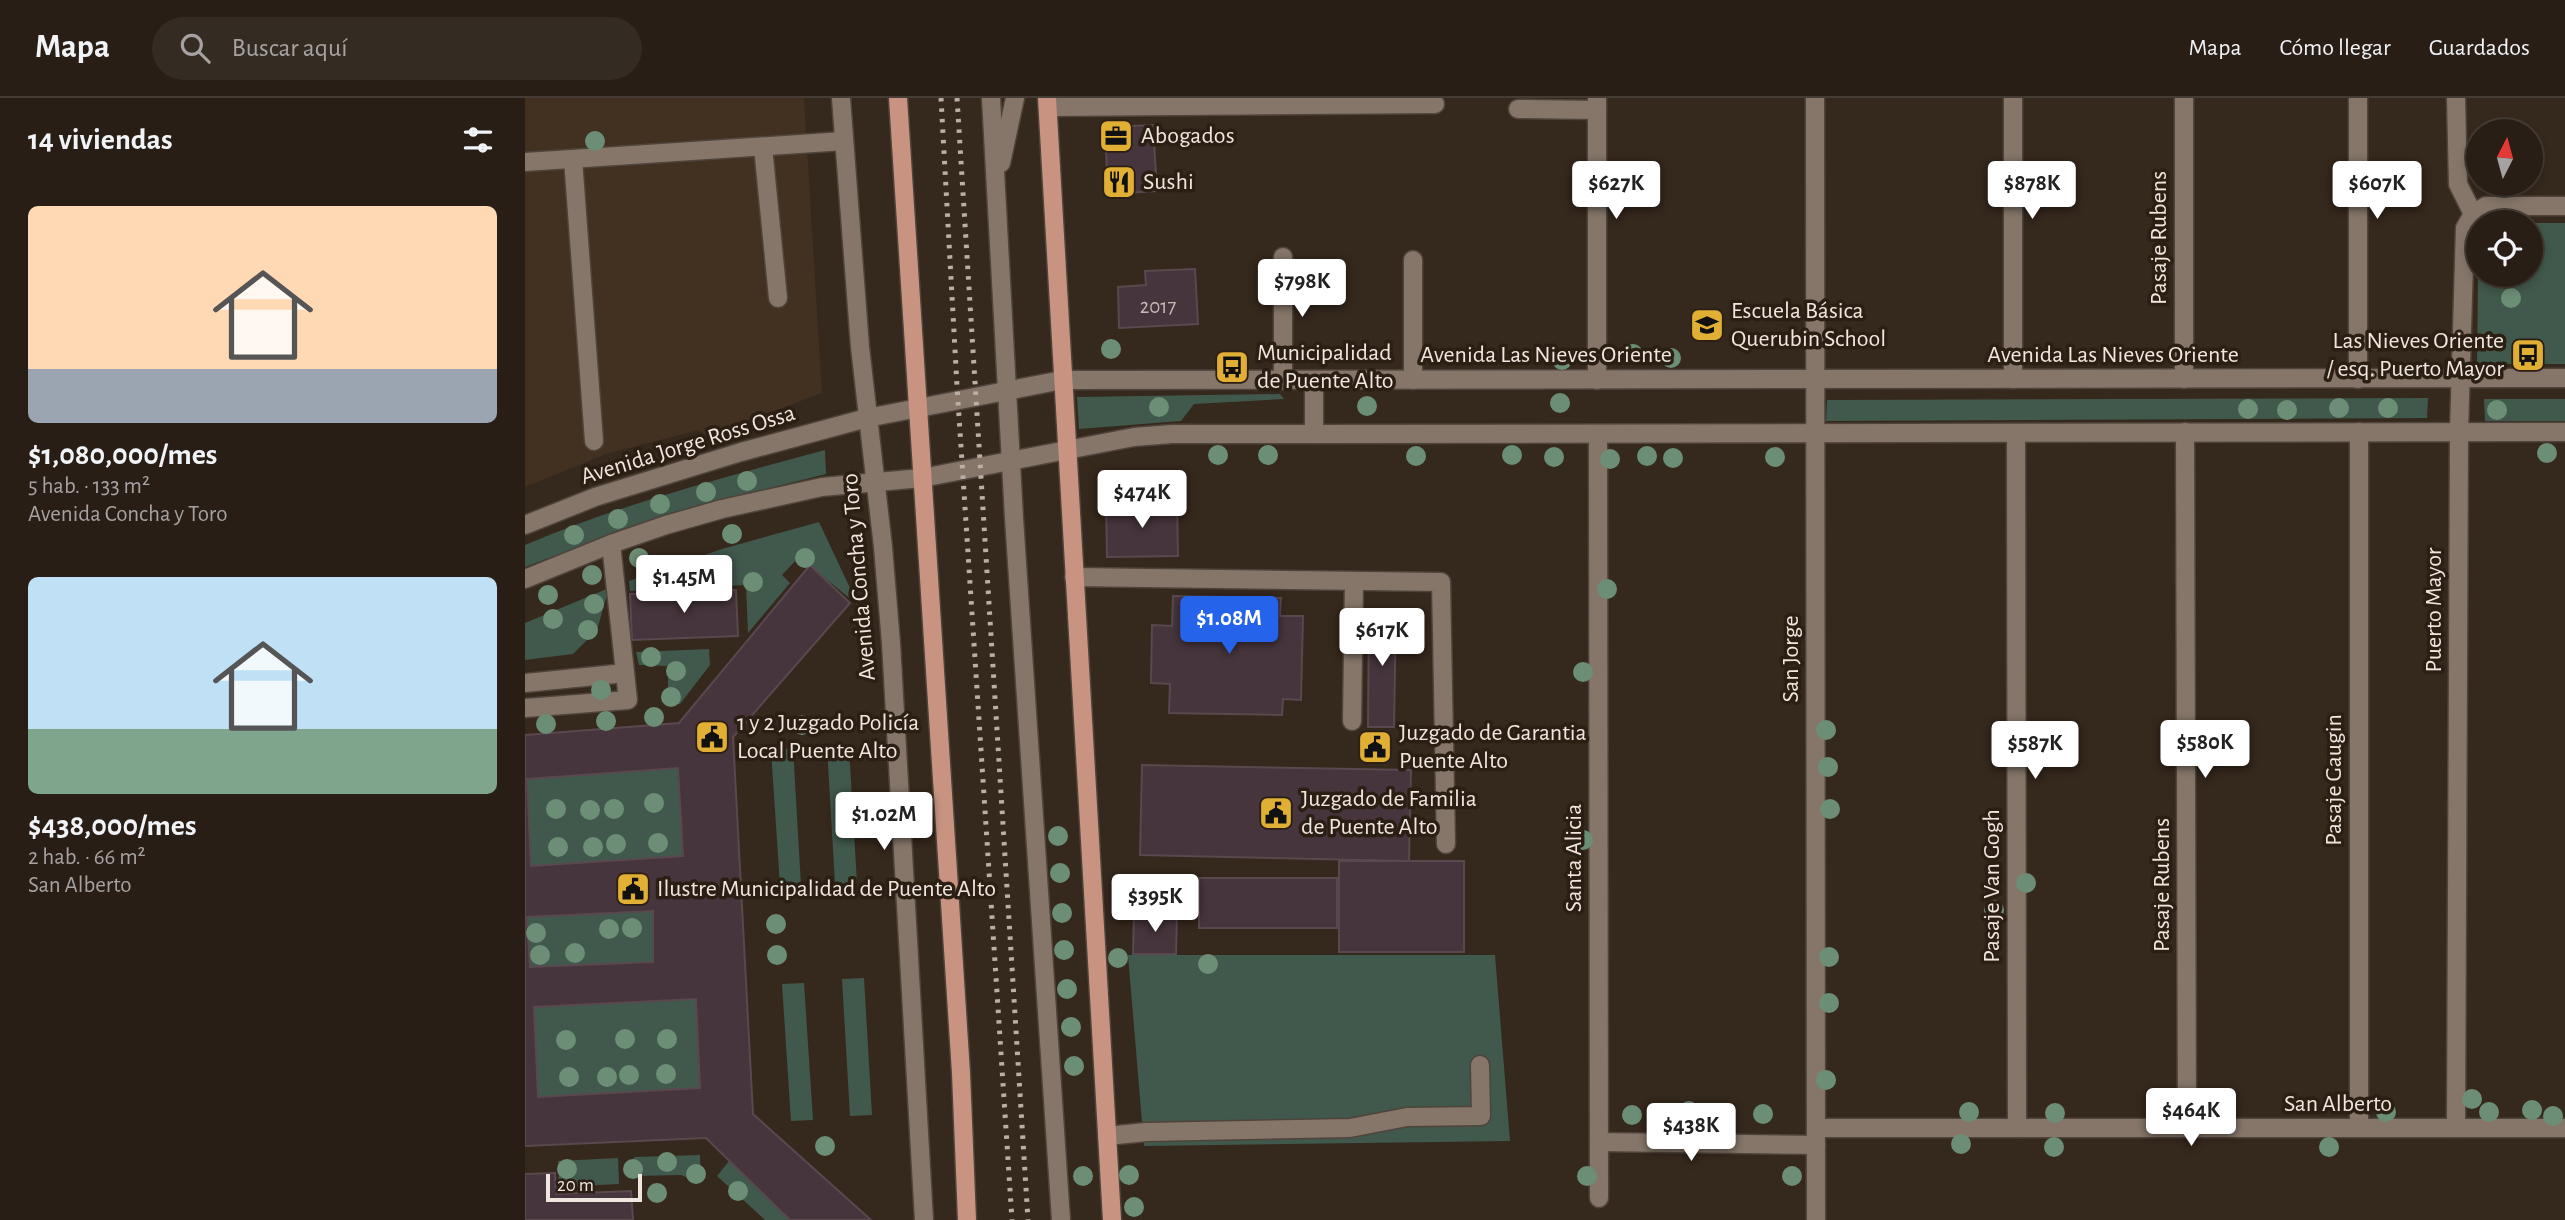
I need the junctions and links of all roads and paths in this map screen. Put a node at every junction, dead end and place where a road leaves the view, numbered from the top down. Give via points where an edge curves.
1 (841, 98) edge
2 (898, 98) edge
3 (991, 98) edge
4 (1015, 98) edge
5 (1815, 98) edge
6 (2013, 98) edge
7 (2184, 98) edge
8 (2358, 98) edge
9 (2456, 98) edge
10 (1047, 103) edge
11 (1435, 104) dead end
12 (1597, 104) edge
13 (1518, 110) dead end
14 (844, 141) junction
15 (764, 147) junction
16 (573, 159) junction
17 (525, 162) edge
18 (995, 187) junction
19 (2565, 206) edge
20 (2470, 210) edge
21 (2478, 210) edge
22 (2466, 231) edge
23 (1283, 257) dead end
24 (1413, 260) dead end
25 (778, 298) dead end
26 (2013, 379) junction
27 (2184, 379) junction
28 (2358, 379) junction
29 (2462, 379) junction
30 (2565, 379) edge
31 (1062, 380) junction
32 (1283, 380) junction
33 (1314, 380) junction
34 (1413, 380) junction
35 (1597, 380) junction
36 (1816, 380) junction
37 (1007, 392) junction
38 (917, 408) junction
39 (867, 418) junction
40 (2185, 432) junction
41 (2359, 432) junction
42 (2459, 432) junction
43 (2565, 432) edge
44 (1598, 433) junction
45 (1816, 433) junction
46 (2016, 433) junction
47 (1314, 434) junction
48 (594, 441) dead end
49 (1066, 450) junction
50 (1011, 462) junction
51 (922, 478) junction
52 (876, 482) junction
53 (525, 525) edge
54 (611, 544) junction
55 (1074, 578) junction
56 (525, 579) edge
57 (1354, 581) junction
58 (625, 673) junction
59 (525, 683) edge
60 (525, 708) edge
61 (1352, 721) dead end
62 (1446, 844) dead end
63 (1480, 1065) dead end
64 (2017, 1128) junction
65 (2187, 1128) junction
66 (2359, 1128) junction
67 (2456, 1128) junction
68 (2565, 1128) edge
69 (1107, 1136) junction
70 (1816, 1137) junction
71 (1599, 1142) junction
72 (1599, 1198) dead end
73 (924, 1220) edge
74 (967, 1220) edge
75 (1061, 1220) edge
76 (1112, 1220) edge
77 (1816, 1220) edge

1 - 14 street, Avenida Concha y Toro
2 - 38 main road
3 - 18 street
4 - 18 street
5 - 36 street, San Jorge
6 - 26 street
7 - 27 street, Pasaje Rubens
8 - 28 street
9 - 20 street via 2458,184
10 - 11 street
10 - 31 main road
12 - 13 street
12 - 35 street
14 - 15 street
14 - 39 street, Avenida Concha y Toro
15 - 16 street
15 - 25 street
16 - 17 street
16 - 48 street
18 - 37 street
19 - 21 street
22 - 29 street, Puerto Mayor
23 - 32 street
24 - 34 street
26 - 27 street, Avenida Las Nieves Oriente
26 - 36 street, Avenida Las Nieves Oriente
27 - 28 street, Avenida Las Nieves Oriente
28 - 29 street, Avenida Las Nieves Oriente
29 - 30 street, Avenida Las Nieves Oriente
29 - 42 street, Puerto Mayor
31 - 32 street, Avenida Las Nieves Oriente
31 - 37 street, Avenida Las Nieves Oriente
31 - 49 main road
32 - 33 street, Avenida Las Nieves Oriente
33 - 34 street, Avenida Las Nieves Oriente
33 - 47 street
34 - 35 street, Avenida Las Nieves Oriente
35 - 36 street, Avenida Las Nieves Oriente
36 - 45 street, San Jorge
37 - 38 street, Avenida Las Nieves Oriente
37 - 50 street
38 - 39 street, Avenida Las Nieves Oriente
38 - 51 main road
39 - 52 street, Avenida Concha y Toro
39 - 53 street, Avenida Jorge Ross Ossa via 595,497
40 - 41 street
40 - 46 street
40 - 65 street, Pasaje Rubens
41 - 42 street
41 - 66 street, Pasaje Gaugin
42 - 43 street
42 - 67 street, Puerto Mayor
44 - 45 street
44 - 47 street
44 - 71 street, Santa Alicia
45 - 46 street
45 - 70 street, San Jorge
46 - 64 street, Pasaje Van Gogh
47 - 49 street via 1159,435
49 - 50 street
49 - 55 main road
50 - 51 street
50 - 75 street
51 - 52 street
51 - 74 main road
52 - 54 street via 822,487 747,503
52 - 73 street, Avenida Concha y Toro via 891,643
54 - 56 street
54 - 58 street
55 - 57 street
55 - 69 main road
57 - 61 street
57 - 62 street via 1441,582
58 - 59 street
58 - 60 street via 628,700
63 - 69 street via 1481,1116 1407,1116 1350,1128
64 - 65 street, San Alberto
64 - 70 street, San Alberto
65 - 66 street, San Alberto
66 - 67 street, San Alberto
67 - 68 street, San Alberto
69 - 76 main road
70 - 71 street, San Alberto
70 - 77 street, San Jorge
71 - 72 street, Santa Alicia

